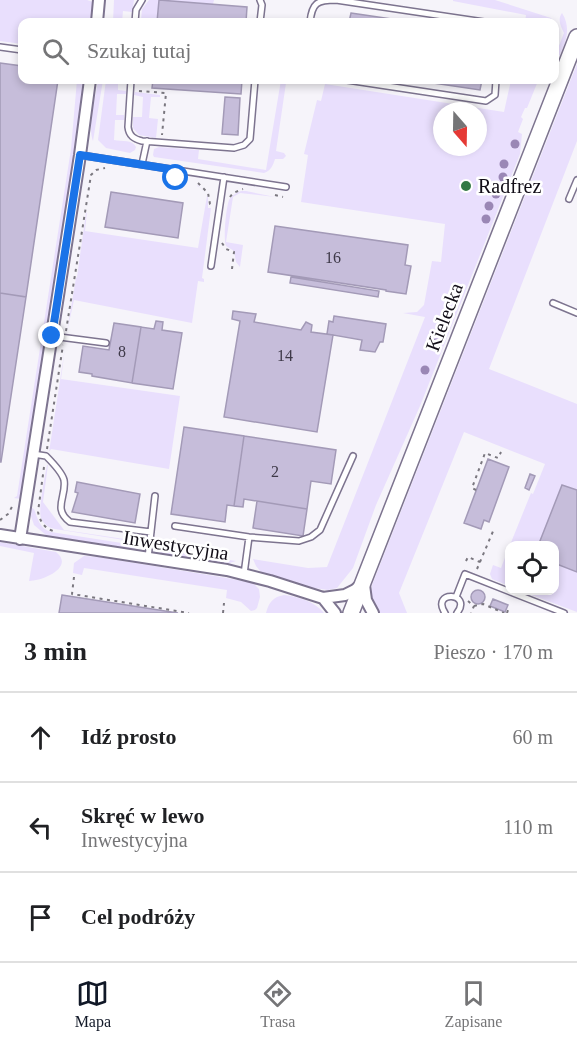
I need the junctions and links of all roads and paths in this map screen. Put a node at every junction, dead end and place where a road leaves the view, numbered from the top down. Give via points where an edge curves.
1 (99, 0) edge
2 (142, 0) edge
3 (260, 0) edge
4 (322, 0) edge
5 (97, 18) edge
6 (135, 18) edge
7 (260, 18) edge
8 (311, 18) edge
9 (457, 18) edge
10 (577, 37) edge
11 (0, 47) edge
12 (18, 49) edge
13 (559, 83) edge
14 (89, 84) edge
15 (131, 84) edge
16 (255, 84) edge
17 (373, 84) edge
18 (496, 84) edge
19 (559, 84) edge
20 (130, 91) junction
21 (147, 141) junction
22 (161, 142) junction
23 (80, 155) junction
24 (142, 164) junction
25 (107, 167) dead end
26 (224, 177) junction
27 (577, 180) edge
28 (193, 181) dead end
29 (286, 187) dead end
30 (245, 189) dead end
31 (275, 195) dead end
32 (283, 197) dead end
33 (569, 200) dead end
34 (219, 206) junction
35 (222, 240) dead end
36 (211, 266) dead end
37 (232, 269) dead end
38 (553, 303) dead end
39 (577, 313) edge
40 (52, 336) junction
41 (64, 338) junction
42 (106, 343) dead end
43 (501, 452) dead end
44 (33, 454) junction
45 (46, 456) junction
46 (353, 456) dead end
47 (481, 465) junction
48 (485, 466) dead end
49 (476, 490) dead end
50 (155, 496) dead end
51 (175, 526) dead end
52 (494, 529) dead end
53 (52, 531) dead end
54 (151, 532) junction
55 (0, 536) edge
56 (249, 537) junction
57 (20, 539) junction
58 (117, 541) dead end
59 (149, 546) junction
60 (190, 552) dead end
61 (148, 558) junction
62 (466, 561) dead end
63 (480, 562) junction
64 (244, 574) junction
65 (74, 577) dead end
66 (473, 577) junction
67 (363, 583) junction
68 (456, 597) junction
69 (467, 597) dead end
70 (323, 598) junction
71 (224, 603) dead end
72 (474, 606) junction
73 (444, 612) edge
74 (506, 612) edge
75 (189, 613) edge
76 (223, 613) edge
77 (335, 613) edge
78 (351, 613) edge
79 (373, 613) edge
80 (458, 613) edge
81 (471, 613) edge
82 (564, 613) edge

1 - 5 street
2 - 6 lane
3 - 7 lane
4 - 8 lane via 316,3
4 - 9 lane
10 - 13 main road, Kielecka
11 - 12 lane
14 - 23 street
15 - 20 lane
16 - 22 lane via 250,139 244,145 234,148
17 - 18 lane via 486,101 495,95
19 - 67 main road, Kielecka
20 - 21 lane via 128,130 134,139
20 - 22 path via 166,93
21 - 22 lane
21 - 24 lane
23 - 24 lane
23 - 40 street
24 - 26 lane
25 - 41 path via 91,175
26 - 29 lane
26 - 34 lane
27 - 33 lane
28 - 34 path via 205,189 210,204
30 - 34 path via 233,193 226,207
31 - 32 path
34 - 36 lane
35 - 37 path via 226,249 234,252
38 - 39 lane
40 - 41 lane
40 - 44 street
41 - 42 lane
41 - 45 path
43 - 47 path via 498,458 485,453
44 - 45 lane
44 - 57 street
45 - 53 path via 38,512 39,519
45 - 54 lane via 64,480 60,504 70,522
46 - 56 lane via 323,525 311,537 299,541
47 - 48 path
47 - 49 path via 472,488
50 - 54 lane
51 - 56 lane
52 - 63 path
54 - 59 lane
55 - 57 street, Inwestycyjna
56 - 64 lane
57 - 61 street, Inwestycyjna
58 - 59 path
59 - 60 path
59 - 61 lane
61 - 64 street, Inwestycyjna
62 - 63 path via 468,557
63 - 66 path
64 - 70 street, Inwestycyjna
65 - 75 path via 72,594
66 - 68 lane via 465,574
66 - 82 lane
67 - 70 street via 345,594
67 - 78 main road, Kielecka
67 - 79 street
68 - 73 lane via 444,599
68 - 80 lane via 461,606
69 - 72 path
70 - 77 street
71 - 76 path
72 - 74 path via 483,604
72 - 81 path

